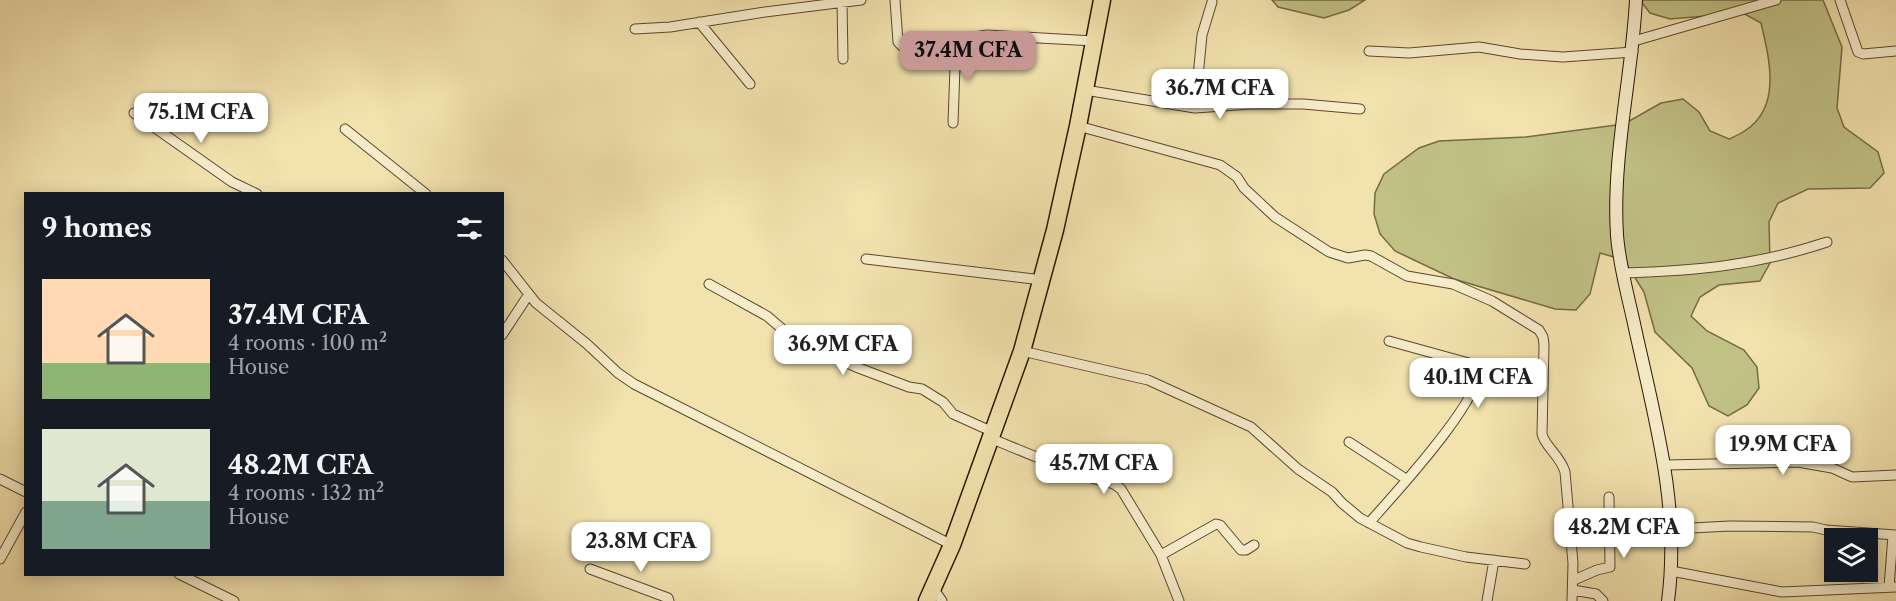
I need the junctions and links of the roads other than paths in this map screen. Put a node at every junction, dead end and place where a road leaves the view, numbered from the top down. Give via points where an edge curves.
1 (861, 0) edge
2 (895, 0) edge
3 (1102, 0) edge
4 (1636, 0) edge
5 (1776, 0) edge
6 (1840, 0) edge
7 (1212, 2) dead end
8 (842, 3) junction
9 (699, 22) junction
10 (635, 29) dead end
11 (956, 39) junction
12 (1094, 41) junction
13 (1633, 46) junction
14 (1369, 51) dead end
15 (1896, 51) edge
16 (843, 59) dead end
17 (750, 84) dead end
18 (1085, 90) junction
19 (1194, 108) junction
20 (1360, 109) dead end
21 (134, 113) dead end
22 (953, 123) dead end
23 (1078, 126) junction
24 (345, 129) dead end
25 (253, 192) edge
26 (424, 192) edge
27 (1827, 242) dead end
28 (866, 259) dead end
29 (504, 261) edge
30 (1623, 273) junction
31 (1042, 280) junction
32 (709, 284) dead end
33 (529, 294) junction
34 (504, 332) edge
35 (1389, 341) dead end
36 (1022, 351) junction
37 (991, 435) junction
38 (1349, 442) dead end
39 (1665, 465) junction
40 (1896, 475) edge
41 (0, 479) edge
42 (1406, 479) junction
43 (24, 491) edge
44 (1609, 497) dead end
45 (24, 516) edge
46 (1369, 523) junction
47 (1672, 529) junction
48 (1894, 535) edge
49 (952, 545) junction
50 (1254, 545) dead end
51 (1161, 555) junction
52 (0, 559) edge
53 (1494, 560) junction
54 (1525, 564) dead end
55 (590, 568) dead end
56 (1671, 571) junction
57 (183, 576) edge
58 (1574, 580) junction
59 (1893, 587) edge
60 (1573, 591) junction
61 (934, 597) edge
62 (234, 601) edge
63 (669, 601) edge
64 (1179, 601) edge
65 (1487, 601) edge
66 (1572, 601) edge
67 (1603, 601) edge
68 (1668, 601) edge

1 - 8 street
2 - 11 street via 898,42 902,46
3 - 12 highway
4 - 13 main road
5 - 13 street
6 - 15 street via 1858,52
7 - 19 street via 1202,35
8 - 9 street
8 - 16 street
9 - 10 street
9 - 17 street
11 - 12 street via 987,35
11 - 22 street
12 - 18 highway
13 - 14 street via 1563,57 1479,47 1409,53
13 - 30 main road via 1616,190
18 - 19 street
18 - 23 highway
19 - 20 street via 1303,104
21 - 25 street via 232,182
23 - 31 highway
23 - 58 street via 1220,165 1275,217 1334,255 1371,256 1407,276 1452,284 1492,301 1539,330 1544,345 1542,434 1565,472
24 - 26 street
27 - 30 street via 1752,262 1690,271
28 - 31 street
29 - 33 street
30 - 39 main road
31 - 36 highway
32 - 37 street via 767,316 810,347 922,389 943,402 953,414
33 - 34 street
33 - 49 street via 634,384
35 - 42 street via 1479,368 1474,390 1454,422
36 - 37 highway
36 - 46 street via 1148,380 1244,424
37 - 49 highway
37 - 51 street via 1080,475 1114,484 1127,498
38 - 42 street
39 - 40 street via 1798,462 1832,468 1852,477
39 - 47 main road
41 - 43 street
42 - 46 street
44 - 58 street via 1610,567
45 - 52 street
46 - 53 street via 1421,548
47 - 48 street via 1813,527
47 - 56 main road
48 - 59 street
49 - 61 highway
50 - 51 street via 1241,550 1216,524
51 - 64 street
53 - 54 street
53 - 65 street
55 - 63 street
56 - 59 street via 1782,592
56 - 68 main road
57 - 62 street
58 - 60 street
60 - 66 street
60 - 67 street via 1596,594

